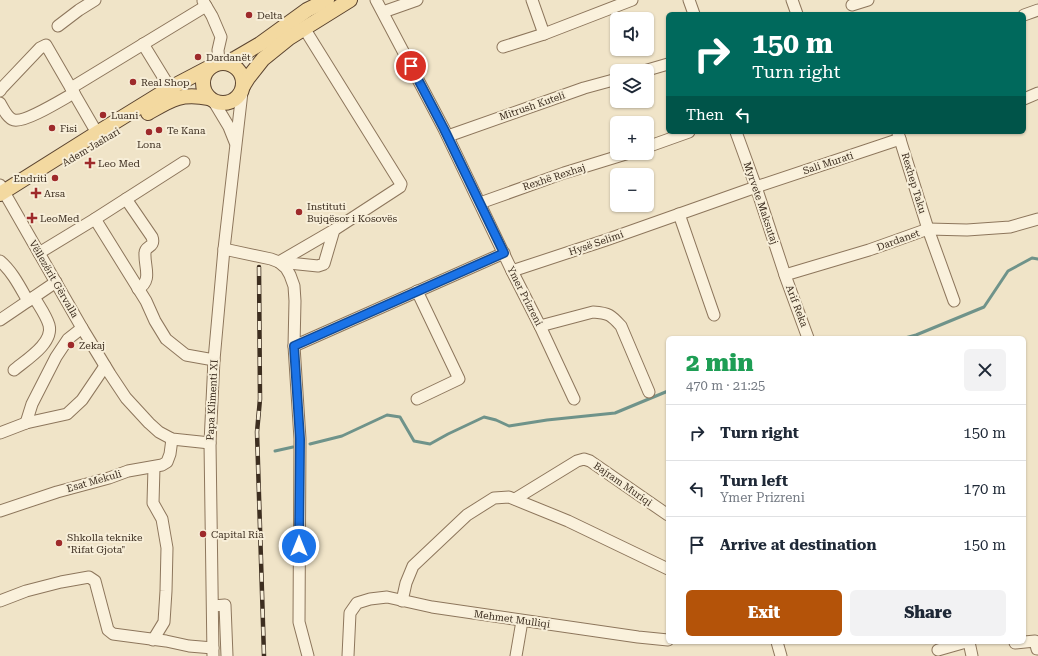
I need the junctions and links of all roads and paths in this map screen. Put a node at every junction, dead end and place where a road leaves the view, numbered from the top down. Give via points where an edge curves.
1 (95, 0) edge
2 (327, 0) edge
3 (350, 0) edge
4 (376, 0) edge
5 (417, 0) edge
6 (532, 0) edge
7 (632, 0) edge
8 (690, 0) edge
9 (792, 0) edge
10 (868, 0) edge
11 (204, 3) edge
12 (306, 5) edge
13 (853, 6) edge
14 (1038, 10) edge
15 (383, 12) junction
16 (693, 12) edge
17 (796, 12) edge
18 (1026, 14) edge
19 (58, 26) dead end
20 (304, 28) junction
21 (544, 34) junction
22 (143, 44) junction
23 (503, 47) dead end
24 (218, 64) junction
25 (666, 65) edge
26 (654, 68) edge
27 (610, 81) edge
28 (170, 88) junction
29 (242, 89) junction
30 (72, 91) junction
31 (0, 92) edge
32 (1038, 93) edge
33 (1026, 98) edge
34 (211, 100) junction
35 (0, 103) edge
36 (97, 133) junction
37 (683, 134) edge
38 (737, 134) edge
39 (448, 136) junction
40 (899, 136) edge
41 (236, 144) junction
42 (654, 144) edge
43 (610, 159) edge
44 (184, 162) dead end
45 (756, 187) junction
46 (2, 194) edge
47 (126, 199) junction
48 (480, 203) junction
49 (679, 214) junction
50 (95, 219) junction
51 (1038, 219) edge
52 (928, 229) junction
53 (334, 230) junction
54 (224, 249) junction
55 (39, 253) junction
56 (504, 253) junction
57 (0, 261) edge
58 (279, 262) junction
59 (512, 270) junction
60 (784, 275) junction
61 (56, 282) junction
62 (138, 289) junction
63 (417, 291) junction
64 (31, 299) junction
65 (954, 301) dead end
66 (714, 315) dead end
67 (0, 320) edge
68 (540, 326) junction
69 (82, 328) junction
70 (807, 336) edge
71 (294, 346) junction
72 (214, 360) junction
73 (105, 366) junction
74 (14, 370) dead end
75 (649, 392) dead end
76 (417, 399) dead end
77 (574, 400) dead end
78 (26, 424) junction
79 (0, 433) edge
80 (172, 439) junction
81 (210, 443) junction
82 (154, 467) junction
83 (515, 500) junction
84 (0, 511) edge
85 (666, 514) edge
86 (666, 568) edge
87 (402, 600) junction
88 (0, 601) edge
89 (212, 606) junction
90 (522, 621) junction
91 (153, 640) junction
92 (666, 640) edge
93 (1026, 642) edge
94 (778, 644) edge
95 (960, 644) edge
96 (969, 644) edge
97 (1038, 649) edge
98 (938, 650) dead end
99 (211, 653) edge
100 (227, 656) edge
101 (308, 656) edge
102 (348, 656) edge
103 (516, 656) edge
104 (781, 656) edge
105 (972, 656) edge

1 - 19 street
2 - 12 main road, Adem Jashari
3 - 20 main road
4 - 15 street, Ymer Prizreni
5 - 15 street
6 - 21 street
7 - 21 street
8 - 16 street
9 - 17 street
10 - 13 street
11 - 22 street
11 - 24 street via 221,37
12 - 24 main road, Adem Jashari via 260,44 236,58
14 - 18 street
15 - 39 street, Ymer Prizreni
20 - 29 main road via 263,59
20 - 53 street via 401,184
21 - 23 street
22 - 28 street
22 - 30 street
24 - 28 main road, Adem Jashari
24 - 29 main road via 235,67 239,71 243,81
24 - 34 main road via 203,77 202,82 205,94
25 - 26 street
27 - 39 street, Mitrush Kuteli
28 - 36 main road, Adem Jashari
29 - 34 main road via 230,103
29 - 41 street, Papa Klimenti XI
30 - 31 street, Adem Jashari via 46,44
30 - 35 street via 51,106 21,120 14,120 8,116
30 - 36 street, Adem Jashari
32 - 33 street
34 - 41 street via 229,127
34 - 46 main road, Adem Jashari via 185,96 168,101
36 - 46 main road, Adem Jashari
37 - 42 street
38 - 45 street, Myrvete Maksutaj
39 - 48 street, Ymer Prizreni
40 - 45 street, Sali Murati
40 - 52 street, Rexhep Taku
41 - 54 street, Papa Klimenti XI
43 - 48 street, Rexhë Rexhaj
44 - 47 street
45 - 49 street, Hysë Selimi
45 - 60 street, Myrvete Maksutaj
46 - 55 street, Vëllezërit Gërvalla
47 - 50 street
47 - 62 street via 153,241 145,252 146,281
48 - 56 street, Ymer Prizreni
49 - 59 street, Hysë Selimi
49 - 66 street
50 - 55 street
50 - 62 street
51 - 52 street, Dardanet via 1010,227
52 - 60 street, Dardanet via 869,250
52 - 65 street, Rexhep Taku
53 - 58 street
53 - 58 street via 324,264 318,266
54 - 58 street
54 - 72 street, Papa Klimenti XI
55 - 61 street, Vëllezërit Gërvalla
56 - 59 street, Ymer Prizreni
56 - 63 street
57 - 64 street
58 - 71 street via 286,268 294,286
59 - 68 street, Ymer Prizreni
60 - 70 street, Arif Reka
61 - 64 street
61 - 69 street, Vëllezërit Gërvalla
62 - 72 street via 166,338 186,355
63 - 71 street
63 - 76 street via 459,379
64 - 67 street
64 - 74 street via 46,317 50,327 48,338 39,350
68 - 75 street via 593,312 609,314 621,326
68 - 77 street, Ymer Prizreni
69 - 73 street, Vëllezërit Gërvalla
69 - 78 street via 68,339 56,356 32,404
71 - 101 street via 300,439 299,622
72 - 81 street, Papa Klimenti XI
73 - 78 street via 82,400 67,414
73 - 80 street, Vëllezërit Gërvalla via 126,398 159,432
78 - 79 street
80 - 81 street, Vëllezërit Gërvalla
80 - 82 street, Esat Mekuli via 166,462
81 - 89 street, Papa Klimenti XI
82 - 84 street, Esat Mekuli via 57,492
82 - 91 street via 153,502 162,519 167,548 164,622
83 - 85 street, Bajram Muriqi via 584,459
83 - 86 street via 568,521
83 - 87 street via 509,497 494,498 462,520 413,566
87 - 90 street, Mehmet Mulliqi
87 - 102 street, Mehmet Mulliqi via 387,597 357,603 350,613
88 - 91 street via 26,591 89,577 95,581 108,630 120,636
89 - 99 street, Papa Klimenti XI
89 - 100 street via 225,606
90 - 92 street, Mehmet Mulliqi
90 - 103 street
91 - 99 street via 189,646
93 - 97 street via 1035,641
94 - 104 street
95 - 98 street
96 - 105 street

